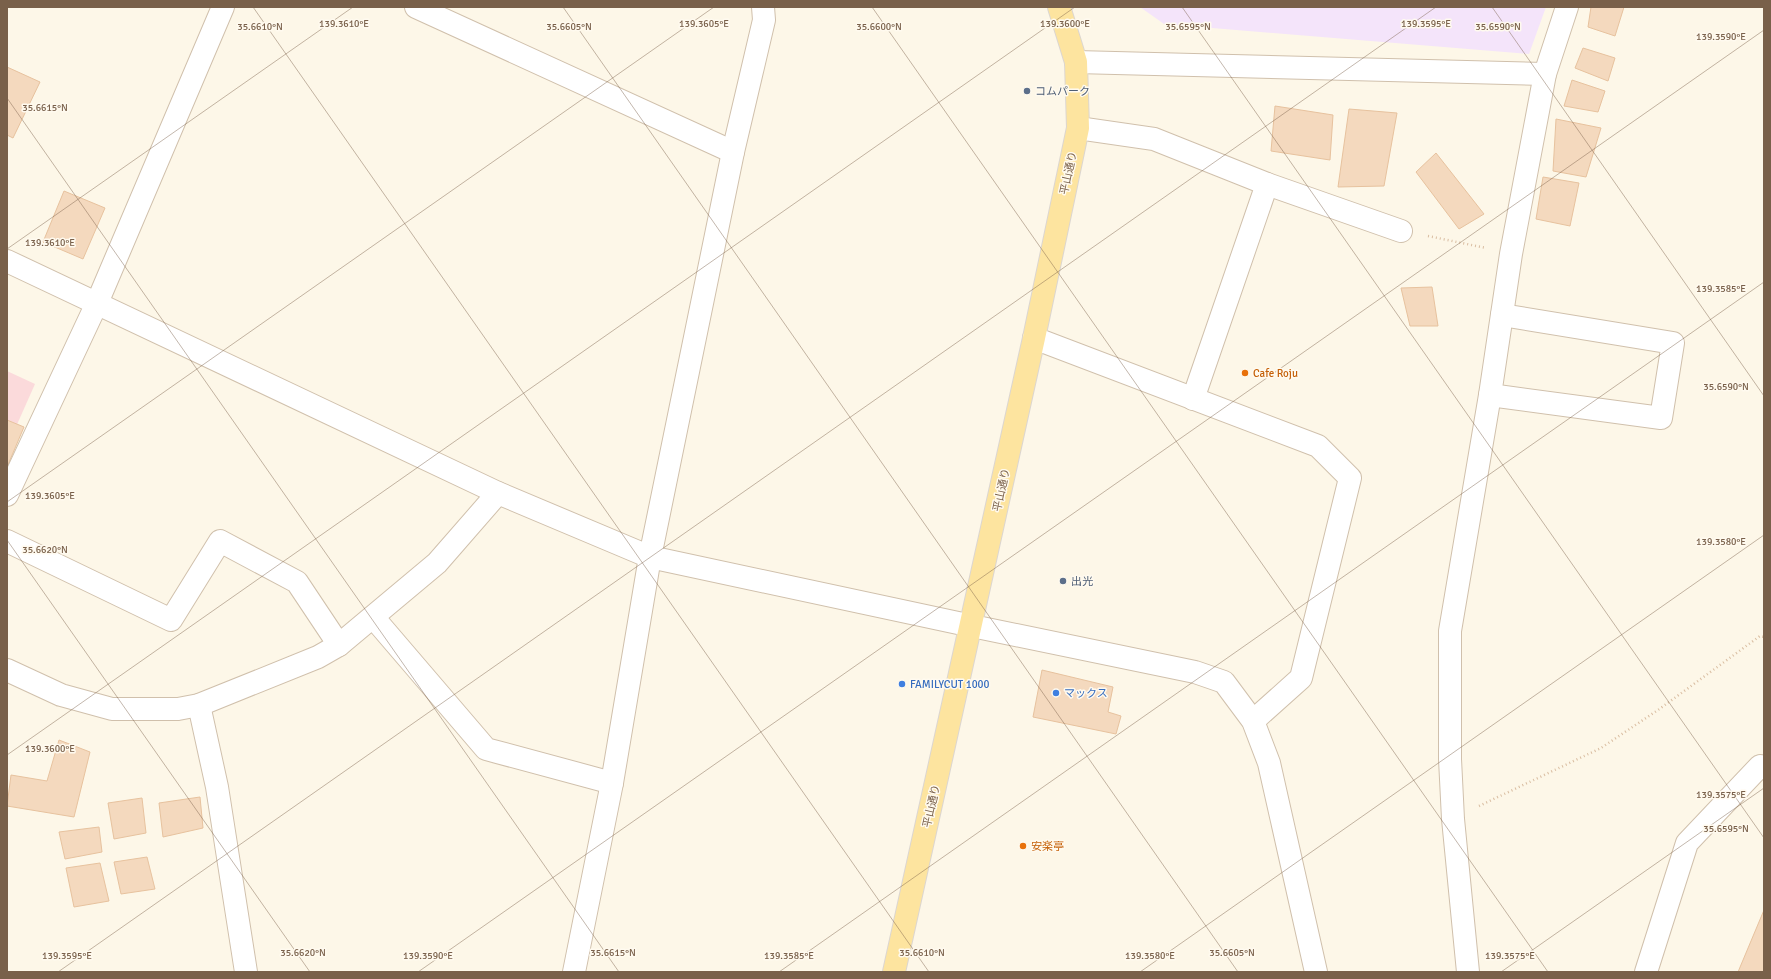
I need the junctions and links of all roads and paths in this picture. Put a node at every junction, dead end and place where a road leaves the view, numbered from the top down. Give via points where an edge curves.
1 (223, 7) edge
2 (416, 7) edge
3 (763, 7) edge
4 (1059, 7) edge
5 (1567, 7) edge
6 (1076, 62) junction
7 (1545, 74) junction
8 (1078, 128) junction
9 (733, 152) junction
10 (1267, 184) junction
11 (1401, 231) joint
12 (1511, 254) junction
13 (7, 261) edge
14 (97, 303) junction
15 (1502, 315) junction
16 (1034, 338) junction
17 (1490, 395) junction
18 (1193, 399) junction
19 (498, 494) junction
20 (7, 495) edge
21 (7, 541) edge
22 (650, 557) junction
23 (373, 617) junction
24 (972, 626) junction
25 (1764, 637) edge
26 (339, 645) junction
27 (7, 670) edge
28 (199, 704) junction
29 (1253, 721) junction
30 (1764, 768) edge
31 (612, 783) junction
32 (1453, 819) junction
33 (246, 972) edge
34 (574, 972) edge
35 (894, 972) edge
36 (1316, 972) edge
37 (1468, 972) edge
38 (1646, 972) edge

1 - 14 street
2 - 9 street
3 - 9 street via 764,20
4 - 6 main road, 平山通り
5 - 7 street
6 - 7 street
6 - 8 main road, 平山通り
7 - 12 street
8 - 10 street via 1154,139
8 - 16 main road, 平山通り
9 - 22 street
10 - 11 street
10 - 18 street
11 - 12 path
12 - 15 street
13 - 14 street
14 - 19 street
14 - 20 street
15 - 17 street
15 - 17 street via 1673,343 1661,418
16 - 18 street
16 - 24 main road, 平山通り
17 - 32 street via 1450,631 1450,759
18 - 29 street via 1318,446 1350,478 1301,678
19 - 22 street
19 - 23 street via 437,563
21 - 26 street via 171,620 220,541 297,582
22 - 24 street
22 - 31 street
23 - 26 street
23 - 31 street via 486,750
24 - 29 street via 1210,677 1224,682
24 - 35 main road, 平山通り
25 - 32 path via 1760,636 1601,748
26 - 28 street via 318,657
27 - 28 street via 61,695 112,709 178,709
28 - 33 street via 217,787
29 - 36 street via 1269,762
30 - 38 street via 1760,766 1687,843
31 - 34 street
32 - 37 street

